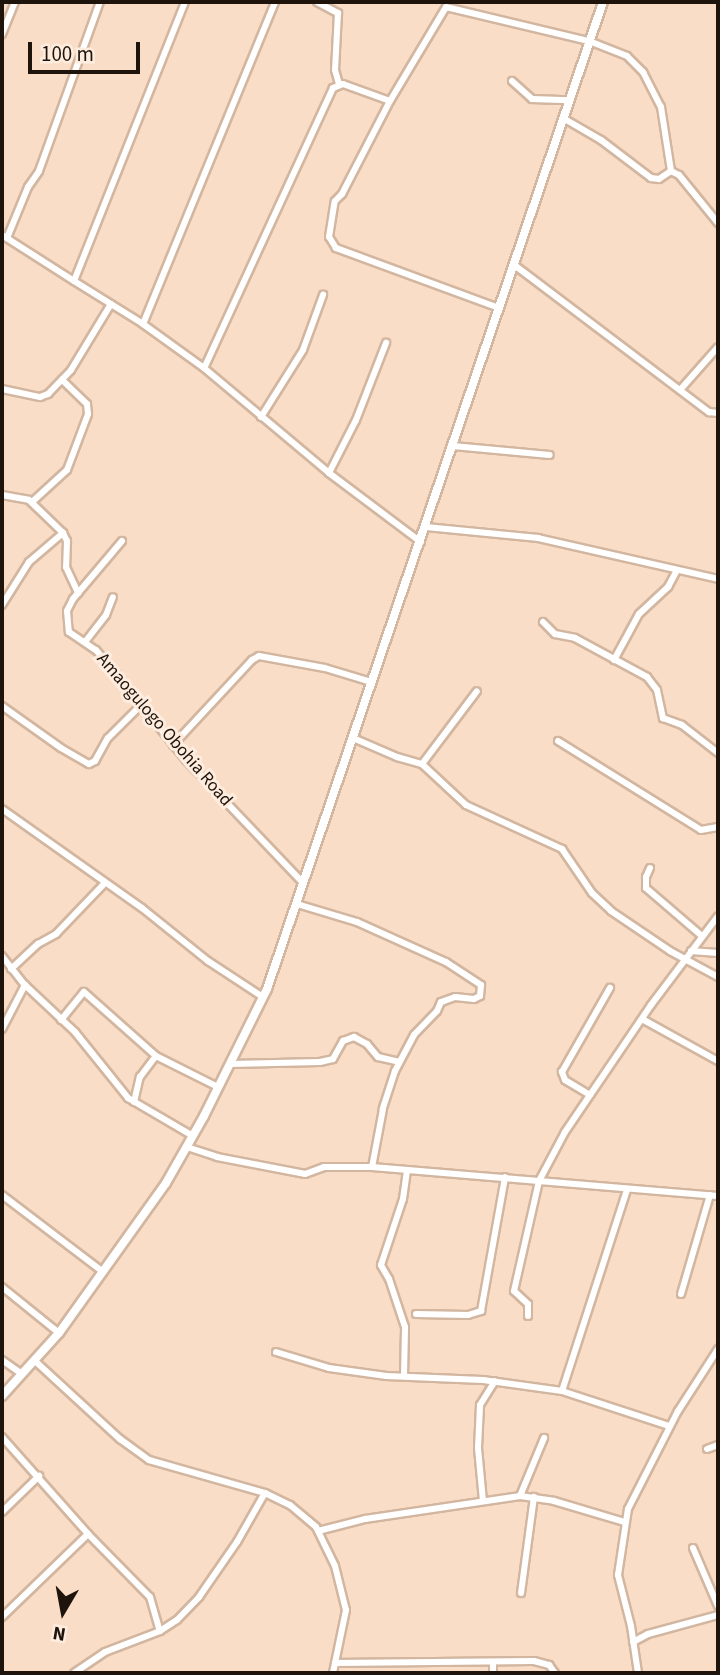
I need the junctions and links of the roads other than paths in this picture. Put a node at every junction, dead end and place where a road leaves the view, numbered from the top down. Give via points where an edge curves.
1 (15, 2) edge
2 (100, 2) edge
3 (186, 2) edge
4 (275, 2) edge
5 (317, 2) edge
6 (603, 2) edge
7 (2, 34) edge
8 (589, 41) junction
9 (512, 81) dead end
10 (339, 84) junction
11 (569, 100) junction
12 (390, 101) junction
13 (563, 118) junction
14 (671, 171) junction
15 (718, 223) edge
16 (4, 236) edge
17 (513, 264) junction
18 (74, 281) junction
19 (323, 295) dead end
20 (111, 304) junction
21 (499, 308) junction
22 (143, 324) junction
23 (386, 343) dead end
24 (718, 347) edge
25 (204, 369) junction
26 (62, 380) junction
27 (2, 389) edge
28 (680, 390) junction
29 (718, 413) edge
30 (261, 417) junction
31 (453, 446) junction
32 (550, 455) dead end
33 (328, 473) junction
34 (2, 495) edge
35 (32, 502) junction
36 (426, 527) junction
37 (64, 533) junction
38 (122, 541) dead end
39 (421, 542) junction
40 (677, 570) junction
41 (718, 579) edge
42 (78, 593) junction
43 (113, 597) dead end
44 (2, 605) edge
45 (543, 622) dead end
46 (85, 642) junction
47 (614, 660) junction
48 (371, 681) junction
49 (477, 691) dead end
50 (141, 705) junction
51 (2, 706) edge
52 (353, 738) junction
53 (558, 741) dead end
54 (173, 745) junction
55 (718, 753) edge
56 (422, 764) junction
57 (2, 809) edge
58 (718, 827) edge
59 (650, 868) dead end
60 (303, 883) junction
61 (104, 884) junction
62 (297, 904) junction
63 (718, 916) edge
64 (702, 936) junction
65 (691, 951) junction
66 (718, 953) edge
67 (2, 956) edge
68 (685, 959) junction
69 (11, 969) junction
70 (718, 977) edge
71 (24, 985) junction
72 (610, 988) dead end
73 (263, 998) junction
74 (642, 1018) junction
75 (61, 1020) junction
76 (2, 1029) edge
77 (156, 1056) junction
78 (718, 1061) edge
79 (399, 1062) junction
80 (230, 1064) junction
81 (218, 1087) junction
82 (590, 1096) junction
83 (134, 1102) junction
84 (193, 1136) junction
85 (187, 1147) junction
86 (372, 1167) junction
87 (407, 1170) junction
88 (506, 1177) junction
89 (539, 1181) junction
90 (627, 1189) junction
91 (2, 1195) edge
92 (710, 1195) junction
93 (718, 1196) edge
94 (103, 1272) junction
95 (2, 1287) edge
96 (681, 1294) dead end
97 (416, 1314) dead end
98 (528, 1316) dead end
99 (59, 1333) junction
100 (718, 1349) edge
101 (276, 1352) dead end
102 (2, 1360) edge
103 (34, 1360) junction
104 (22, 1374) junction
105 (404, 1376) junction
106 (495, 1381) junction
107 (562, 1391) junction
108 (2, 1396) edge
109 (669, 1426) junction
110 (2, 1437) edge
111 (544, 1438) dead end
112 (718, 1445) edge
113 (707, 1448) dead end
114 (39, 1476) junction
115 (265, 1493) junction
116 (520, 1496) junction
117 (534, 1497) junction
118 (484, 1501) junction
119 (2, 1512) edge
120 (625, 1522) junction
121 (318, 1531) junction
122 (89, 1534) junction
123 (693, 1548) dead end
124 (521, 1593) dead end
125 (718, 1606) edge
126 (718, 1615) edge
127 (2, 1617) edge
128 (160, 1631) junction
129 (633, 1642) junction
130 (335, 1663) junction
131 (494, 1663) junction
132 (74, 1673) edge
133 (333, 1673) edge
134 (493, 1673) edge
135 (555, 1673) edge
136 (638, 1673) edge

1 - 7 street
2 - 16 street via 39,172
3 - 18 street
4 - 22 street
5 - 10 street via 338,13 335,70
6 - 8 street
8 - 11 street
8 - 12 street via 446,7
8 - 14 street via 627,56 647,79 661,107
9 - 11 street via 532,99
10 - 12 street
10 - 25 street via 332,88 304,144
11 - 13 street
12 - 21 street via 334,204 330,242
13 - 14 street via 651,178 659,179
13 - 17 street
14 - 15 street
16 - 18 street
17 - 21 street
17 - 28 street
18 - 20 street
19 - 30 street via 303,350
20 - 22 street
20 - 26 street
21 - 31 street
22 - 25 street
23 - 33 street via 356,420
24 - 28 street
25 - 30 street
26 - 27 street via 40,397
26 - 35 street via 87,404 88,414 67,470
28 - 29 street via 709,412
30 - 33 street
31 - 32 street
31 - 36 street
33 - 39 street
34 - 35 street
35 - 37 street
36 - 39 street
36 - 40 street via 538,538
37 - 42 street via 66,567
37 - 44 street via 29,562
38 - 42 street, Amaogulogo Obohia Road
39 - 48 street
40 - 41 street
40 - 47 street via 668,587 639,614
42 - 46 street, Amaogulogo Obohia Road via 67,611 66,624 69,632
43 - 46 street via 107,615
45 - 47 street via 555,634 575,638
46 - 50 street, Amaogulogo Obohia Road
47 - 55 street via 654,684 663,718 682,725
48 - 52 street
48 - 54 street via 259,656
49 - 56 street
50 - 51 street via 108,737 89,764
50 - 54 street, Amaogulogo Obohia Road
52 - 56 street
52 - 60 street
53 - 58 street via 701,830
54 - 60 street, Amaogulogo Obohia Road
56 - 68 street via 466,805 562,849 592,893 611,911
57 - 61 street
59 - 64 street via 646,888
60 - 62 street
61 - 69 street via 55,934
61 - 73 street
62 - 73 street
62 - 79 street via 365,925 446,962 481,985 480,996 474,999 455,997 441,1002
63 - 64 street
64 - 65 street
65 - 66 street
65 - 68 street
67 - 69 street
68 - 70 street
68 - 74 street
69 - 71 street
71 - 75 street
71 - 76 street
72 - 82 street via 562,1072 565,1080
73 - 80 street
74 - 78 street
74 - 82 street
75 - 77 street via 84,992
75 - 83 street
77 - 81 street
77 - 83 street via 140,1077
79 - 80 street via 378,1057 354,1037 343,1041 332,1059 320,1062
79 - 86 street via 383,1110
80 - 81 street
81 - 84 street
82 - 89 street via 555,1147
83 - 84 street
84 - 85 street
85 - 86 street via 305,1174 324,1167
85 - 94 street
86 - 87 street
87 - 88 street
87 - 105 street via 403,1199 381,1265 405,1326
88 - 89 street
88 - 97 street via 481,1311
89 - 90 street
89 - 98 street via 514,1291 528,1304
90 - 92 street
90 - 107 street
91 - 94 street
92 - 93 street
92 - 96 street
94 - 99 street
95 - 99 street
99 - 103 street
100 - 109 street
101 - 105 street via 329,1368
102 - 104 street
103 - 104 street
103 - 115 street via 149,1460
104 - 108 street
105 - 106 street
106 - 107 street
106 - 118 street via 483,1397 478,1429
107 - 109 street
109 - 120 street
110 - 114 street
111 - 116 street
112 - 113 street
114 - 119 street
114 - 122 street
115 - 121 street via 290,1505
115 - 128 street via 199,1597
116 - 117 street
116 - 118 street
117 - 120 street
117 - 124 street
118 - 121 street via 347,1522
120 - 129 street via 618,1575
121 - 130 street via 335,1566 346,1610
122 - 127 street
122 - 128 street via 150,1597
123 - 125 street
126 - 129 street
128 - 132 street via 105,1652
129 - 136 street
130 - 131 street
130 - 133 street
131 - 134 street
131 - 135 street via 543,1663

